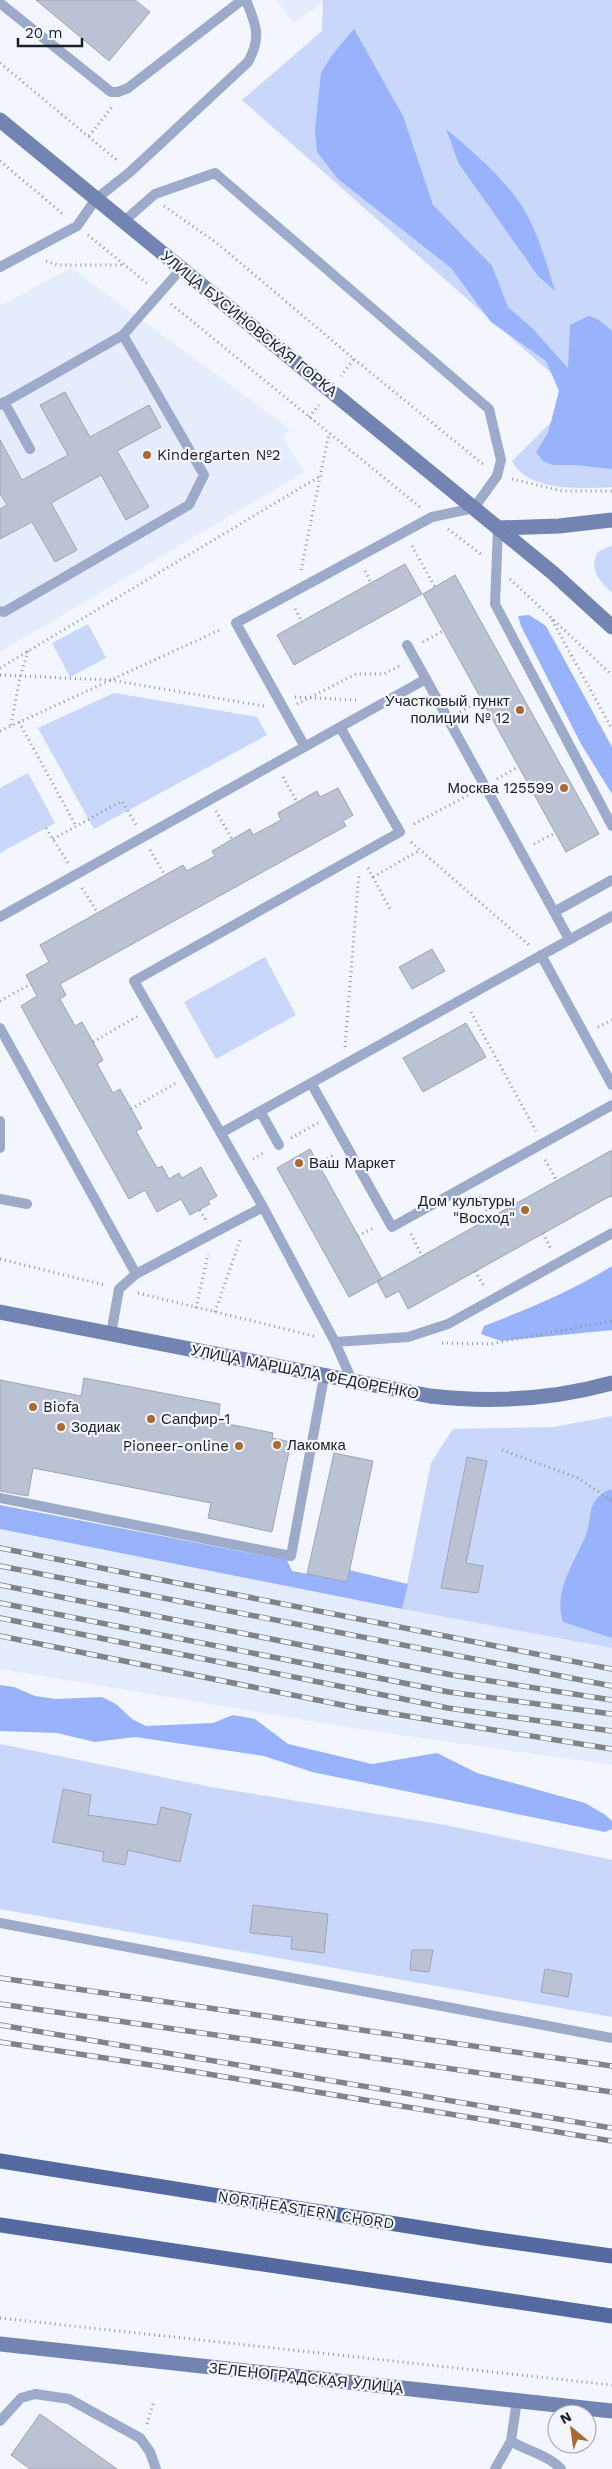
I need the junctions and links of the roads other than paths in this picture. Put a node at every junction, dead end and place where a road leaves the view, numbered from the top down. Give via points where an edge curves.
1 (242, 0) edge
2 (246, 0) edge
3 (0, 3) edge
4 (0, 120) edge
5 (96, 199) junction
6 (123, 222) junction
7 (0, 267) edge
8 (181, 269) junction
9 (123, 335) junction
10 (2, 404) edge
11 (30, 449) dead end
12 (474, 508) junction
13 (612, 520) edge
14 (498, 528) junction
15 (0, 611) edge
16 (612, 627) edge
17 (410, 651) road end
18 (426, 679) junction
19 (340, 727) junction
20 (305, 747) junction
21 (612, 826) edge
22 (612, 880) edge
23 (554, 912) junction
24 (612, 916) edge
25 (0, 917) edge
26 (569, 939) junction
27 (541, 955) junction
28 (0, 1028) edge
29 (311, 1083) junction
30 (612, 1085) edge
31 (612, 1105) edge
32 (260, 1111) junction
33 (0, 1121) edge
34 (221, 1133) junction
35 (279, 1145) dead end
36 (0, 1148) edge
37 (0, 1199) edge
38 (27, 1204) dead end
39 (263, 1207) junction
40 (612, 1233) edge
41 (136, 1274) junction
42 (0, 1312) edge
43 (111, 1334) junction
44 (335, 1342) junction
45 (324, 1377) junction
46 (353, 1383) junction
47 (612, 1383) edge
48 (0, 1498) edge
49 (0, 1923) edge
50 (612, 2038) edge
51 (0, 2162) edge
52 (0, 2225) edge
53 (612, 2256) edge
54 (612, 2316) edge
55 (0, 2344) edge
56 (517, 2400) junction
57 (612, 2411) edge
58 (0, 2421) edge
59 (511, 2441) junction
60 (156, 2469) edge
61 (495, 2469) edge
62 (561, 2469) edge

1 - 3 lane via 128,88 118,92 111,92
2 - 5 lane via 258,36 248,62 130,172
4 - 5 street, УЛИЦА БУСИНОВСКАЯ ГОРКА
5 - 6 street, УЛИЦА БУСИНОВСКАЯ ГОРКА
5 - 7 lane via 77,226
6 - 8 street, УЛИЦА БУСИНОВСКАЯ ГОРКА
6 - 12 lane via 155,194 215,173 489,409 501,460 497,476
8 - 9 lane
8 - 12 street, УЛИЦА БУСИНОВСКАЯ ГОРКА
9 - 10 lane
9 - 15 lane via 204,475 189,505 4,612
10 - 11 lane
12 - 14 street, УЛИЦА БУСИНОВСКАЯ ГОРКА
12 - 20 lane via 432,517 236,623
13 - 14 street
14 - 16 street
14 - 21 lane via 494,604
17 - 18 lane
18 - 19 lane
18 - 23 lane
19 - 20 lane
19 - 34 lane via 400,832 134,981
20 - 25 lane
22 - 23 lane
23 - 26 lane
24 - 26 lane
26 - 27 lane
27 - 29 lane
27 - 30 lane
28 - 41 lane
29 - 31 lane via 392,1227
29 - 32 lane
32 - 34 lane
32 - 35 lane
33 - 36 lane
34 - 39 lane
37 - 38 lane
39 - 41 lane
39 - 44 lane
40 - 44 lane via 448,1324 408,1337
41 - 43 lane via 119,1289
42 - 43 street, УЛИЦА МАРШАЛА ФЕДОРЕНКО
43 - 45 street, УЛИЦА МАРШАЛА ФЕДОРЕНКО
44 - 46 lane
45 - 46 street, УЛИЦА МАРШАЛА ФЕДОРЕНКО
45 - 48 lane via 291,1556
46 - 47 street, УЛИЦА МАРШАЛА ФЕДОРЕНКО via 466,1400 513,1400 552,1396
49 - 50 lane
51 - 53 main road, NORTHEASTERN CHORD
52 - 54 main road
55 - 56 street, ЗЕЛЕНОГРАДСКАЯ УЛИЦА
56 - 57 street, ЗЕЛЕНОГРАДСКАЯ УЛИЦА
56 - 59 lane
58 - 60 lane via 21,2398 35,2394 69,2399 140,2438
59 - 61 lane
59 - 62 lane via 555,2462

